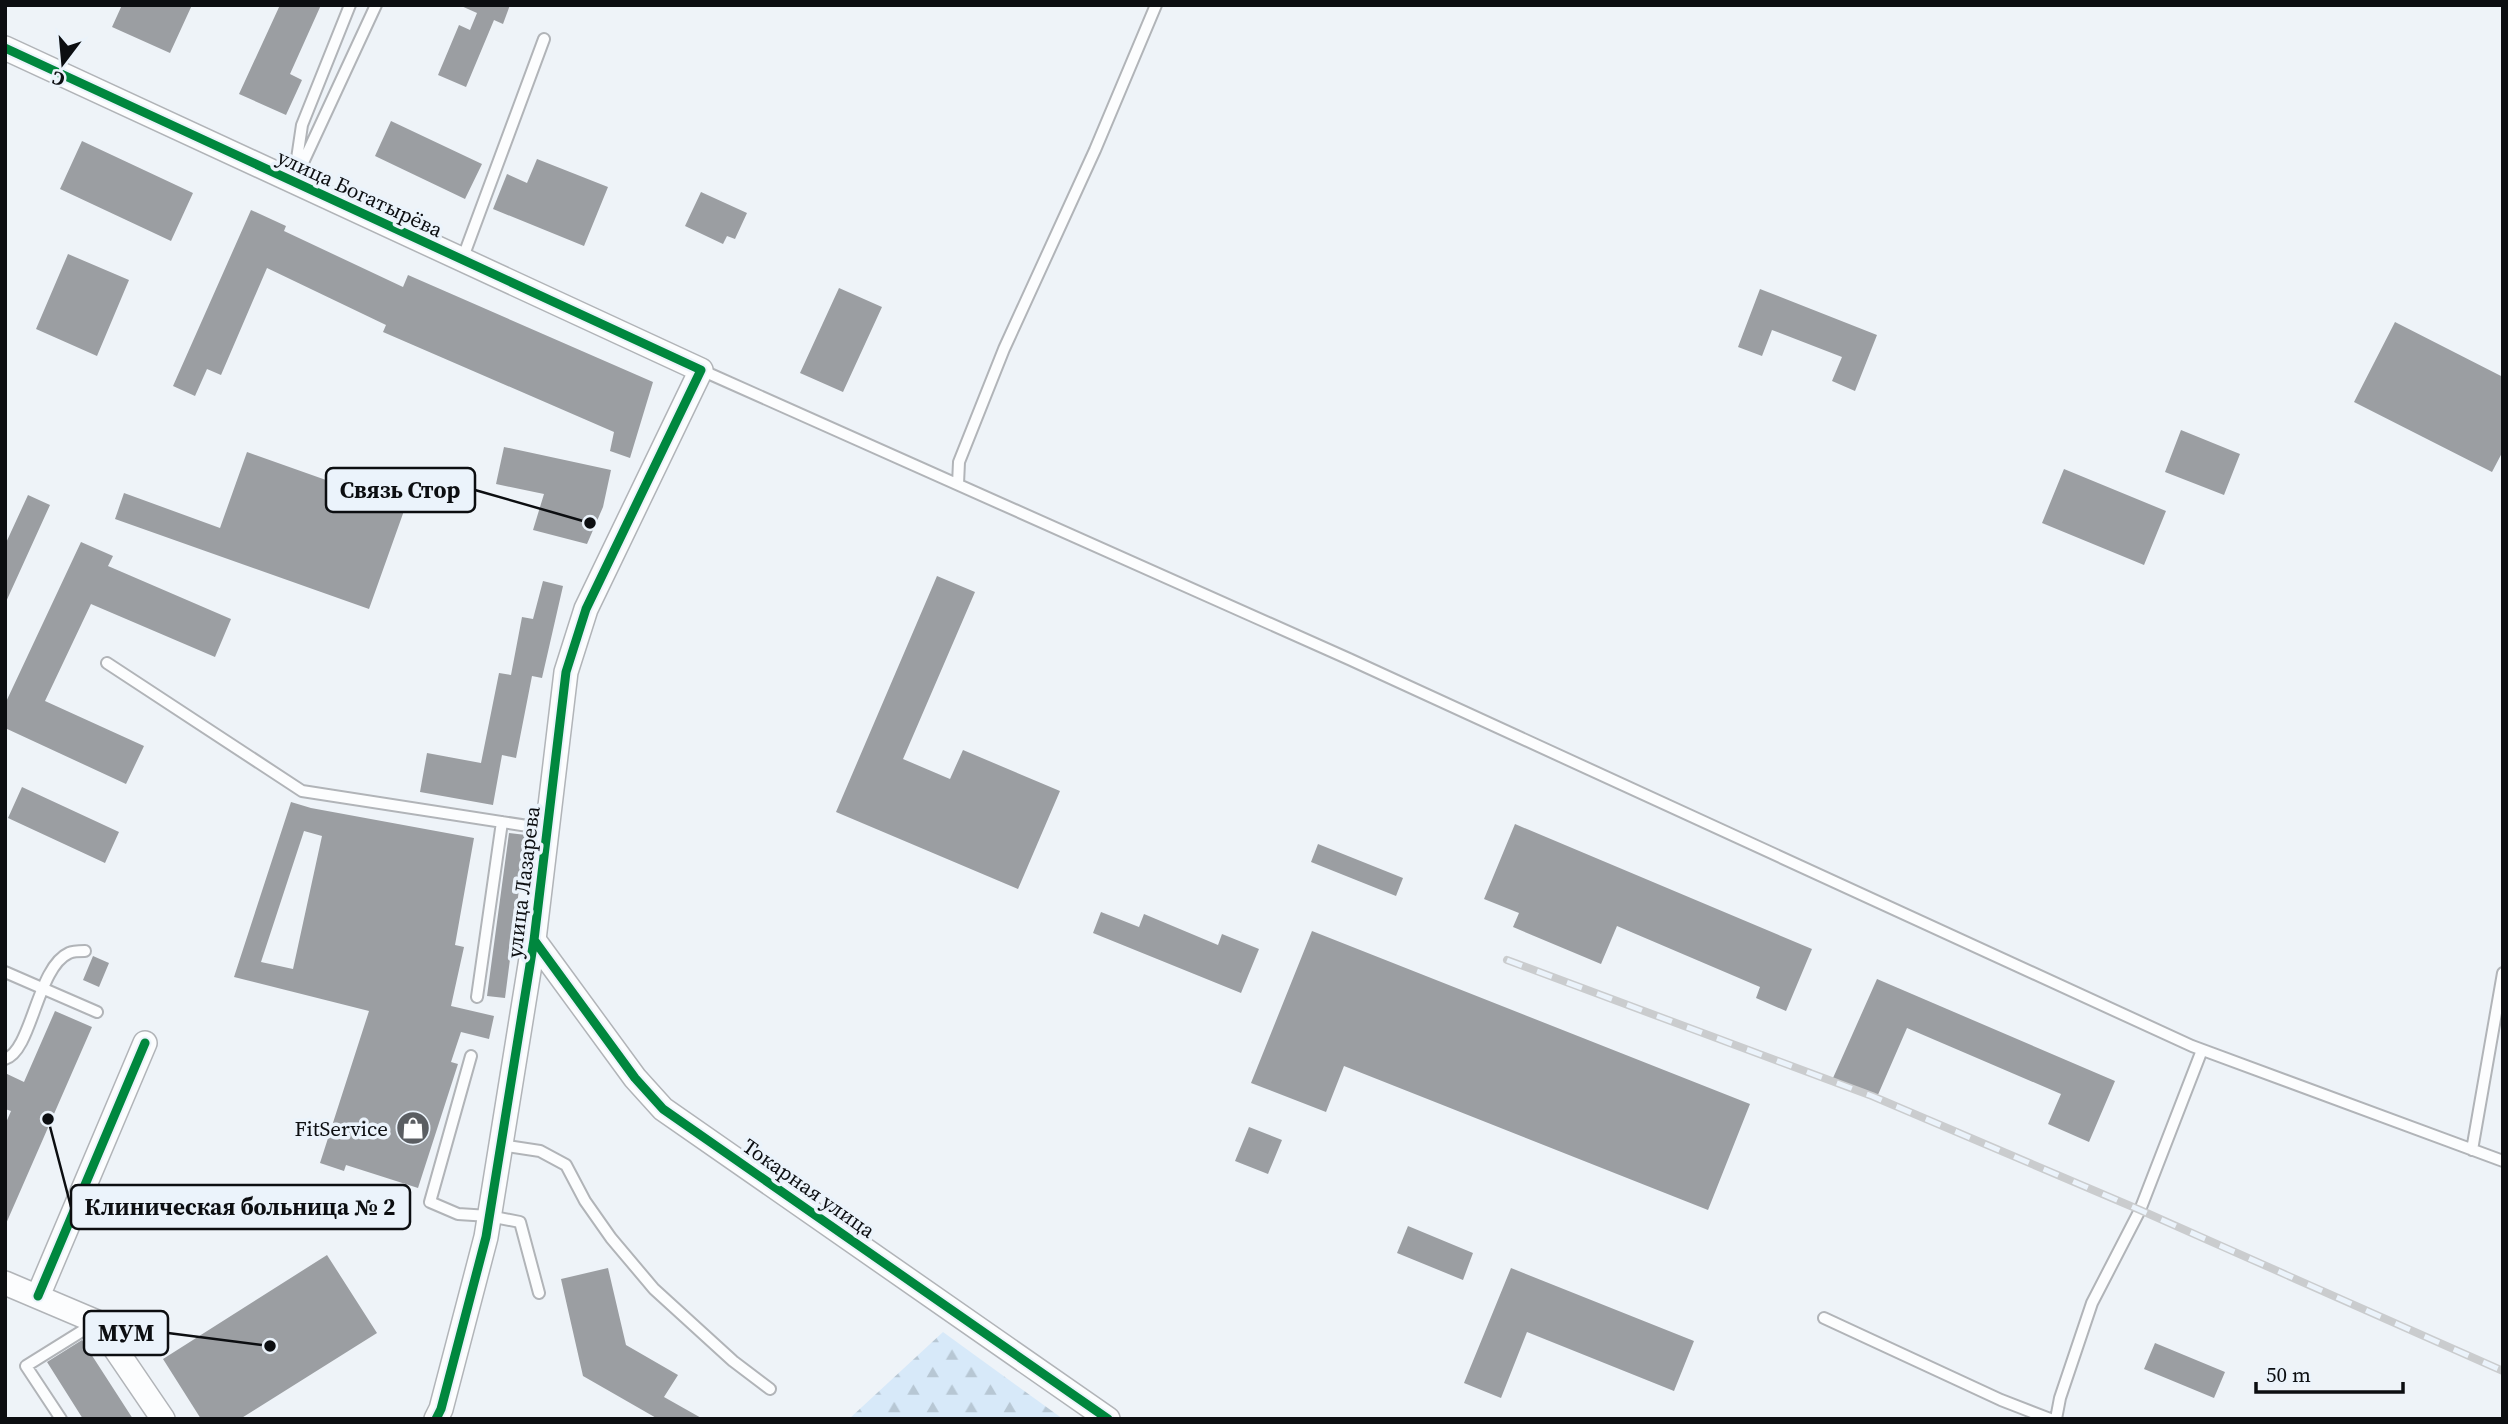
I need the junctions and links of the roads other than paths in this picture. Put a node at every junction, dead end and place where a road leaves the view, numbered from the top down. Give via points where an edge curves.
1 (350, 5) edge
2 (376, 5) edge
3 (1156, 5) edge
4 (544, 39) dead end
5 (5, 48) edge
6 (294, 182) junction
7 (463, 260) junction
8 (701, 370) junction
9 (958, 484) junction
10 (107, 663) dead end
11 (502, 822) junction
12 (547, 830) junction
13 (534, 940) junction
14 (85, 951) dead end
15 (5, 972) edge
16 (2503, 973) edge
17 (43, 988) junction
18 (477, 997) dead end
19 (97, 1012) dead end
20 (145, 1043) dead end
21 (2202, 1050) junction
22 (471, 1056) dead end
23 (5, 1059) edge
24 (500, 1145) junction
25 (2472, 1150) junction
26 (2503, 1161) edge
27 (489, 1216) junction
28 (5, 1283) edge
29 (540, 1293) dead end
30 (38, 1296) junction
31 (1824, 1318) dead end
32 (96, 1322) junction
33 (770, 1389) dead end
34 (61, 1419) edge
35 (163, 1419) edge
36 (436, 1419) edge
37 (1108, 1419) edge
38 (2050, 1419) edge
39 (2056, 1419) edge

1 - 6 lane via 302,125
2 - 6 lane
3 - 9 lane via 1004,349 959,462
4 - 7 lane
5 - 6 street, улица Богатырёва
6 - 7 street, улица Богатырёва
7 - 8 street, улица Богатырёва
8 - 9 lane
8 - 12 street, улица Лазарева via 586,609 566,673
9 - 21 lane
10 - 11 lane via 302,791
11 - 12 lane
11 - 18 lane
12 - 13 street, улица Лазарева
13 - 24 street, улица Лазарева
13 - 37 street, Токарная улица via 663,1109
14 - 17 lane via 70,952 58,961
15 - 17 lane
16 - 25 lane
17 - 19 lane
17 - 23 lane via 18,1049
20 - 30 street
21 - 25 lane
21 - 39 lane via 2140,1210 2092,1303
22 - 27 lane via 430,1202 458,1214
24 - 27 street, улица Лазарева
24 - 33 lane via 540,1151 566,1166 611,1238 654,1289
25 - 26 lane
27 - 29 lane via 520,1222
27 - 36 street, улица Лазарева
28 - 30 street
30 - 32 street
31 - 38 lane
32 - 34 lane via 26,1366
32 - 35 street

